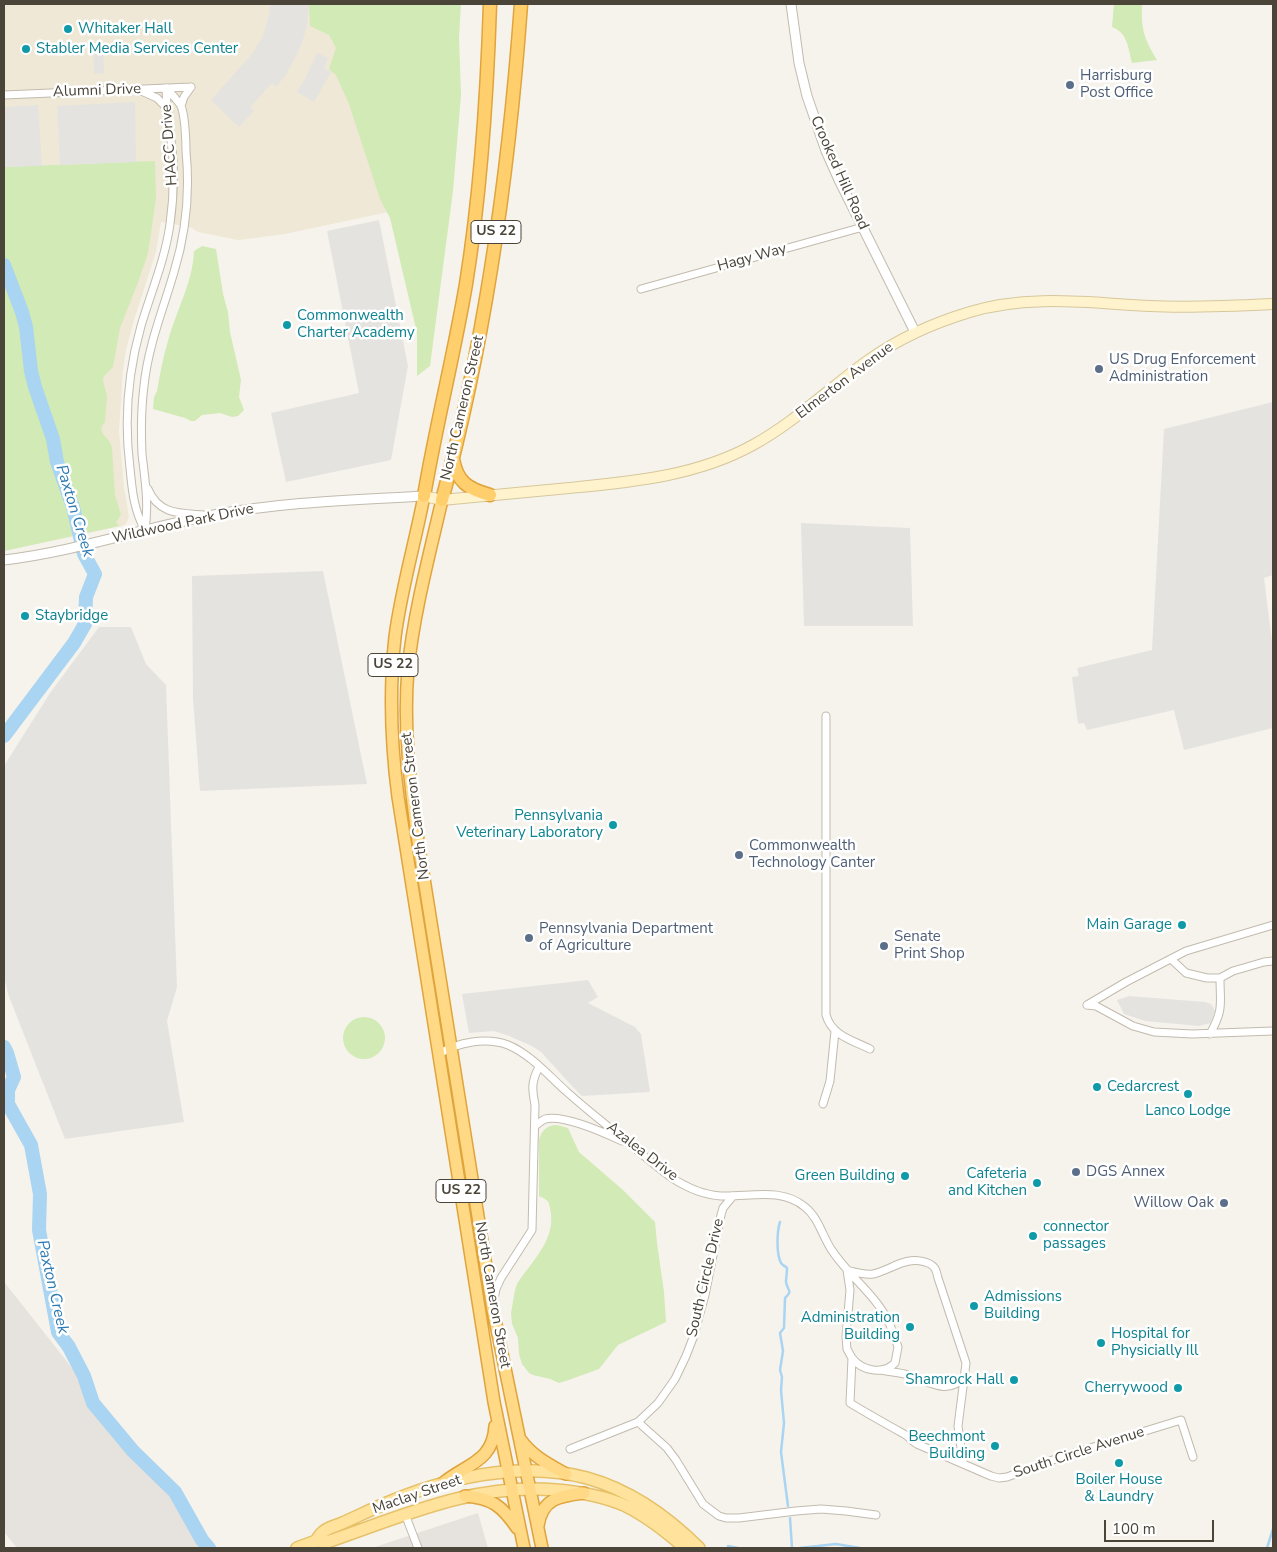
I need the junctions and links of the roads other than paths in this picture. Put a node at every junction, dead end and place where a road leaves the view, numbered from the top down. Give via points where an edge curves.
1 (490, 4) edge
2 (521, 4) edge
3 (790, 4) edge
4 (166, 88) junction
5 (136, 89) junction
6 (4, 95) edge
7 (181, 106) junction
8 (167, 108) junction
9 (863, 227) junction
10 (641, 288) dead end
11 (1273, 304) edge
12 (915, 332) junction
13 (453, 458) junction
14 (147, 487) junction
15 (490, 495) junction
16 (424, 496) junction
17 (442, 500) junction
18 (209, 516) junction
19 (145, 530) junction
20 (4, 560) edge
21 (826, 716) dead end
22 (1273, 925) edge
23 (1171, 959) junction
24 (1273, 961) edge
25 (1220, 978) junction
26 (1273, 1031) edge
27 (835, 1032) junction
28 (1210, 1034) junction
29 (451, 1047) junction
30 (438, 1048) junction
31 (870, 1049) dead end
32 (539, 1067) junction
33 (823, 1104) dead end
34 (535, 1126) junction
35 (632, 1145) junction
36 (733, 1196) junction
37 (847, 1270) junction
38 (493, 1310) junction
39 (893, 1333) dead end
40 (896, 1342) dead end
41 (852, 1358) junction
42 (880, 1370) junction
43 (965, 1376) junction
44 (496, 1416) junction
45 (638, 1422) junction
46 (518, 1436) junction
47 (570, 1448) dead end
48 (1193, 1458) dead end
49 (963, 1463) junction
50 (507, 1472) junction
51 (526, 1472) junction
52 (566, 1474) junction
53 (442, 1484) junction
54 (529, 1489) junction
55 (511, 1490) junction
56 (584, 1493) junction
57 (465, 1496) junction
58 (406, 1514) junction
59 (876, 1515) dead end
60 (538, 1528) junction
61 (521, 1534) junction
62 (316, 1540) junction
63 (297, 1548) edge
64 (418, 1548) edge
65 (524, 1548) edge
66 (542, 1548) edge
67 (685, 1548) edge
68 (698, 1548) edge

1 - 16 highway, North Cameron Street / US 22 via 484,126 472,245
2 - 13 highway, North Cameron Street / US 22 via 490,276
3 - 9 street, Crooked Hill Road via 799,63 812,110 826,151
4 - 5 street, Alumni Drive
4 - 7 street, HACC Drive
4 - 7 street, Alumni Drive via 191,87
4 - 8 street, HACC Drive
5 - 6 street, Alumni Drive
5 - 8 street via 157,98
7 - 14 street, HACC Drive via 187,160 186,213 179,253 155,331 144,383 142,437
8 - 19 street, HACC Drive via 173,161 171,212 161,266 136,345 127,419 132,489 138,518
9 - 10 street, Hagy Way
9 - 12 street, Crooked Hill Road
11 - 12 main road, Elmerton Avenue via 1200,307 1058,300 1026,302 972,311
12 - 15 main road, Elmerton Avenue via 865,362 778,430 720,460 682,472 636,480
13 - 15 highway via 456,472 463,482 473,490
13 - 17 highway, North Cameron Street / US 22
14 - 18 street via 153,500 166,510
14 - 19 street, HACC Drive
15 - 17 main road, Elmerton Avenue
16 - 17 main road, Elmerton Avenue
16 - 18 street, Wildwood Park Drive via 316,502
16 - 30 highway, North Cameron Street / US 22 via 395,636 391,715 398,796
17 - 29 highway, North Cameron Street / US 22 via 411,647 406,728 412,800
18 - 19 street, Wildwood Park Drive
19 - 20 street, Wildwood Park Drive
21 - 27 street via 826,1015
22 - 23 street via 1186,951
23 - 25 street via 1186,973
23 - 28 street via 1087,1005 1096,1006 1146,1031
24 - 25 street via 1233,970
25 - 28 street via 1220,1010
26 - 28 street
27 - 31 street
27 - 33 street via 830,1081
29 - 30 street
29 - 30 street, Azalea Drive
29 - 32 street, Azalea Drive via 481,1041 502,1043 515,1048
29 - 38 highway, North Cameron Street / US 22
30 - 44 highway, North Cameron Street / US 22
32 - 34 street via 533,1080
32 - 35 street, Azalea Drive
34 - 35 street via 545,1119 570,1121
34 - 38 street via 532,1230 499,1283
35 - 36 street, Azalea Drive via 688,1187
36 - 37 street, Azalea Drive via 775,1194 801,1204 812,1214
36 - 45 street, South Circle Drive via 723,1208 705,1294 686,1356 662,1398
37 - 39 street, Azalea Drive via 880,1307
37 - 41 street, South Circle Avenue via 850,1290 846,1337
37 - 43 street via 871,1274 913,1260 934,1265 965,1358
38 - 46 highway, North Cameron Street / US 22
40 - 42 street via 895,1363
41 - 42 street via 861,1366
41 - 49 street, South Circle Avenue via 850,1404 917,1444
42 - 43 street via 942,1386 958,1384
43 - 49 street via 958,1426
44 - 50 highway, North Cameron Street / US 22
44 - 53 highway via 493,1438 484,1455
45 - 47 street
45 - 59 street via 667,1448 703,1504 718,1516 739,1518 821,1509
46 - 51 highway, North Cameron Street
46 - 52 highway, US 22 via 537,1458
48 - 49 street, South Circle Avenue via 1182,1420 1007,1477 990,1476
50 - 51 main road, Maclay Street
50 - 53 main road, Maclay Street
50 - 55 highway, North Cameron Street / US 22
51 - 52 main road, Maclay Street
51 - 54 highway, North Cameron Street
52 - 68 main road, US 22 via 598,1482 636,1499
53 - 62 main road, Maclay Street via 402,1497 323,1531
54 - 55 main road, Maclay Street
54 - 56 main road, Maclay Street
54 - 60 highway, North Cameron Street
55 - 57 main road, Maclay Street
55 - 61 highway, North Cameron Street
56 - 60 highway via 563,1496 548,1503 540,1516
56 - 67 main road, Maclay Street via 636,1511
57 - 58 main road, Maclay Street
57 - 61 highway via 495,1503
58 - 62 main road, Maclay Street via 327,1542
58 - 64 street
60 - 66 highway, North Cameron Street
61 - 65 highway, North Cameron Street
62 - 63 main road, Maclay Street

